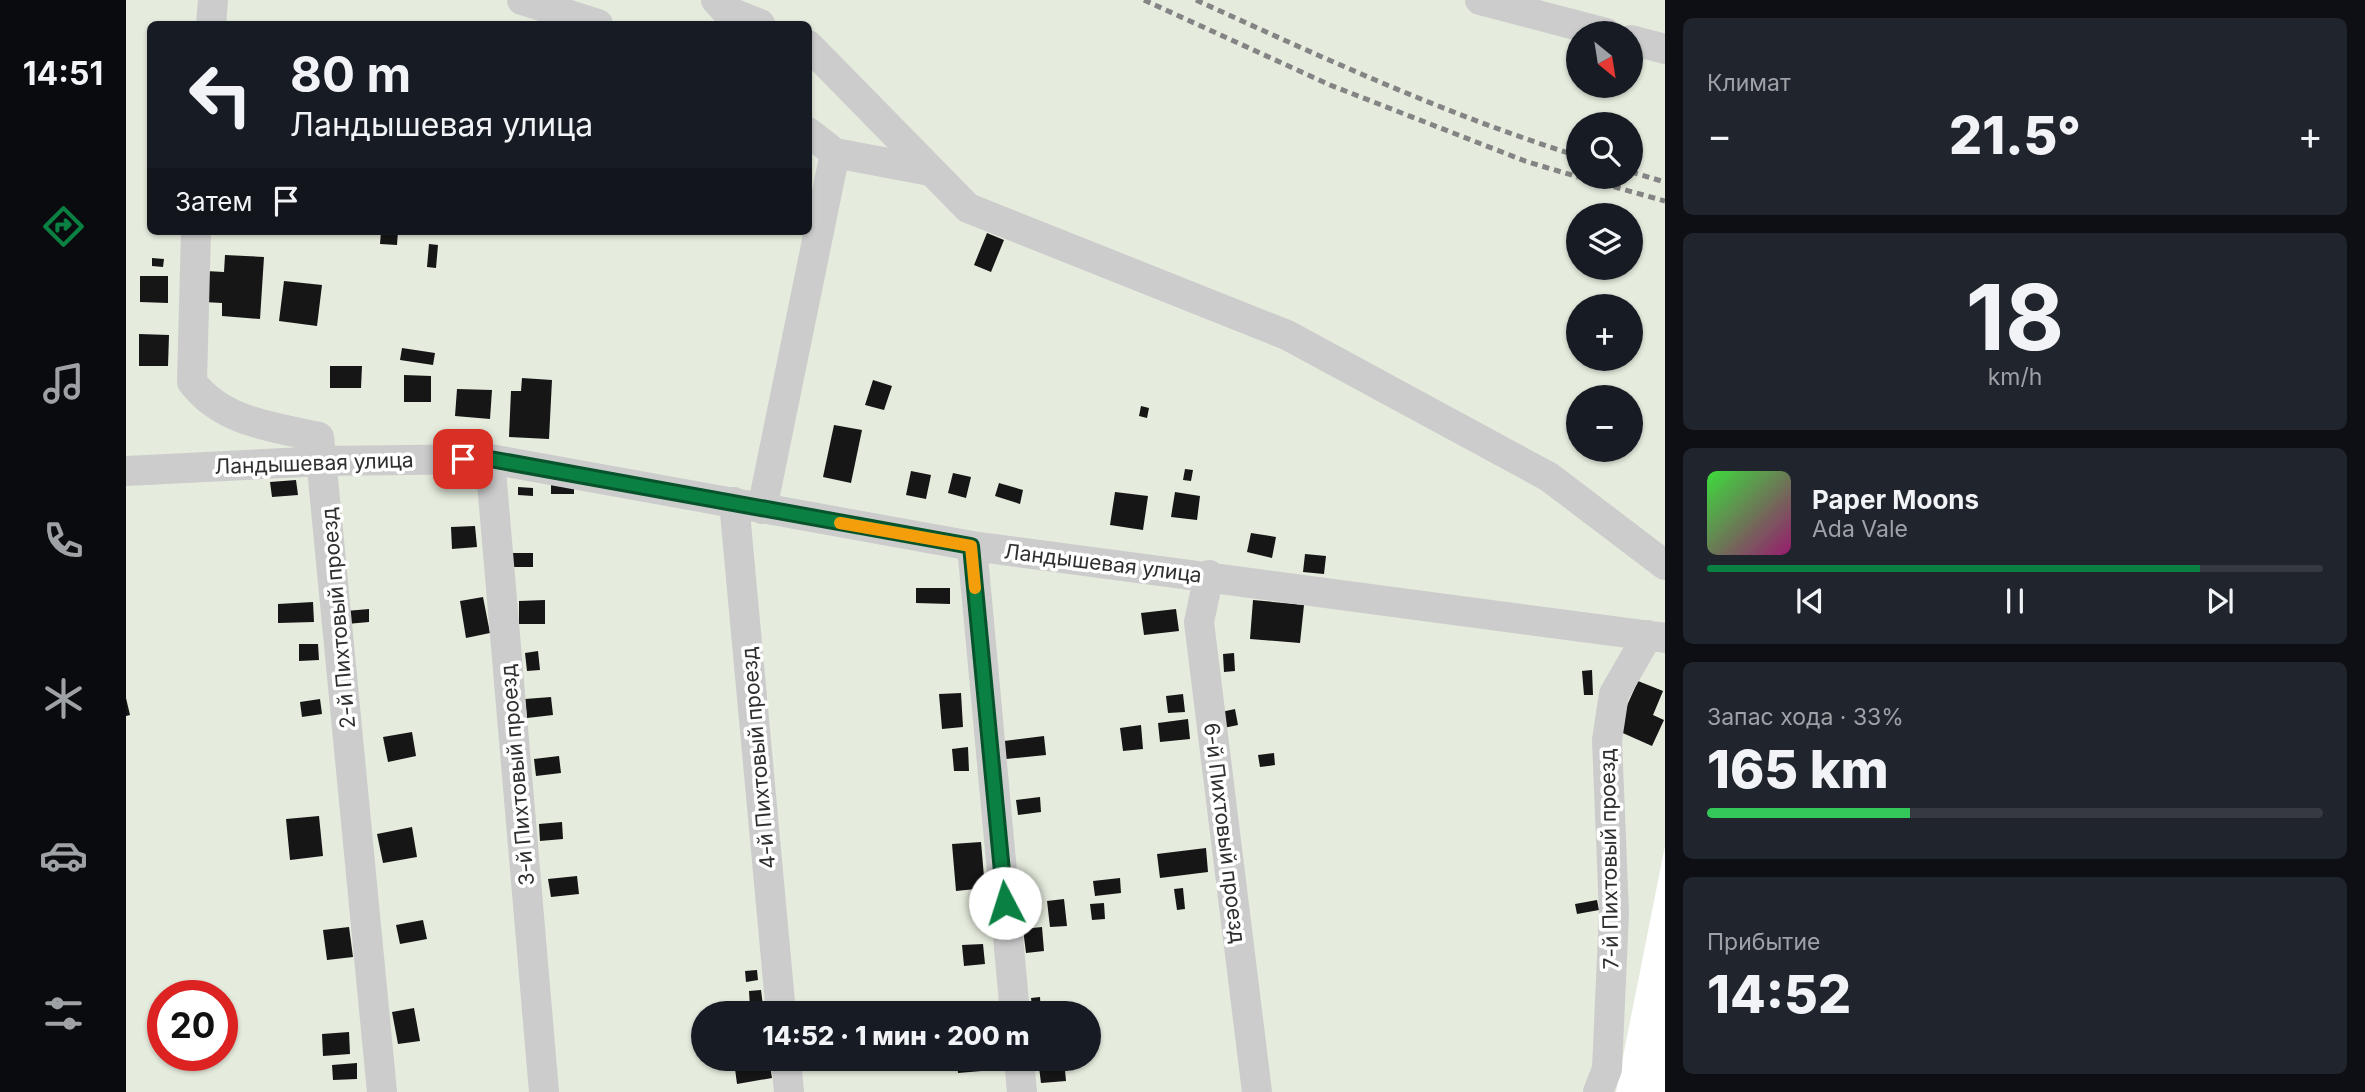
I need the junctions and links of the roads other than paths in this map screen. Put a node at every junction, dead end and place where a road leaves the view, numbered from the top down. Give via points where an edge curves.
1 (213, 0) edge
2 (522, 0) edge
3 (716, 0) edge
4 (1480, 0) edge
5 (211, 21) edge
6 (588, 21) edge
7 (752, 21) edge
8 (1566, 23) edge
9 (1643, 43) edge
10 (812, 49) edge
11 (1665, 49) edge
12 (812, 135) edge
13 (835, 153) junction
14 (930, 171) junction
15 (196, 235) edge
16 (490, 459) junction
17 (324, 461) junction
18 (126, 471) edge
19 (748, 506) junction
20 (971, 546) junction
21 (1665, 565) edge
22 (1209, 575) junction
23 (1657, 636) edge
24 (780, 1001) edge
25 (1014, 1001) edge
26 (787, 1071) edge
27 (1020, 1071) edge
28 (382, 1092) edge
29 (544, 1092) edge
30 (789, 1092) edge
31 (1022, 1092) edge
32 (1257, 1092) edge
33 (1598, 1092) edge

1 - 5 lane
2 - 6 lane
3 - 7 lane via 725,10
4 - 8 lane
9 - 11 lane
10 - 14 lane
12 - 13 lane
13 - 14 lane
13 - 19 lane, 4-й Пихтовый проезд
14 - 21 lane via 968,208 1287,335 1549,477
15 - 17 lane, 2-й Пихтовый проезд via 192,382 205,400 249,422 319,437
16 - 17 lane, Ландышевая улица
16 - 19 lane, Ландышевая улица
16 - 29 lane, 3-й Пихтовый проезд
17 - 18 lane, Ландышевая улица
17 - 28 lane, 2-й Пихтовый проезд
19 - 20 lane, Ландышевая улица
19 - 24 lane, 4-й Пихтовый проезд
20 - 22 lane, Ландышевая улица
20 - 25 lane
22 - 23 lane, Ландышевая улица
22 - 32 lane, 6-й Пихтовый проезд via 1199,622
23 - 33 lane, 7-й Пихтовый проезд via 1614,694 1607,740 1614,913 1607,1069
26 - 30 lane
27 - 31 lane

